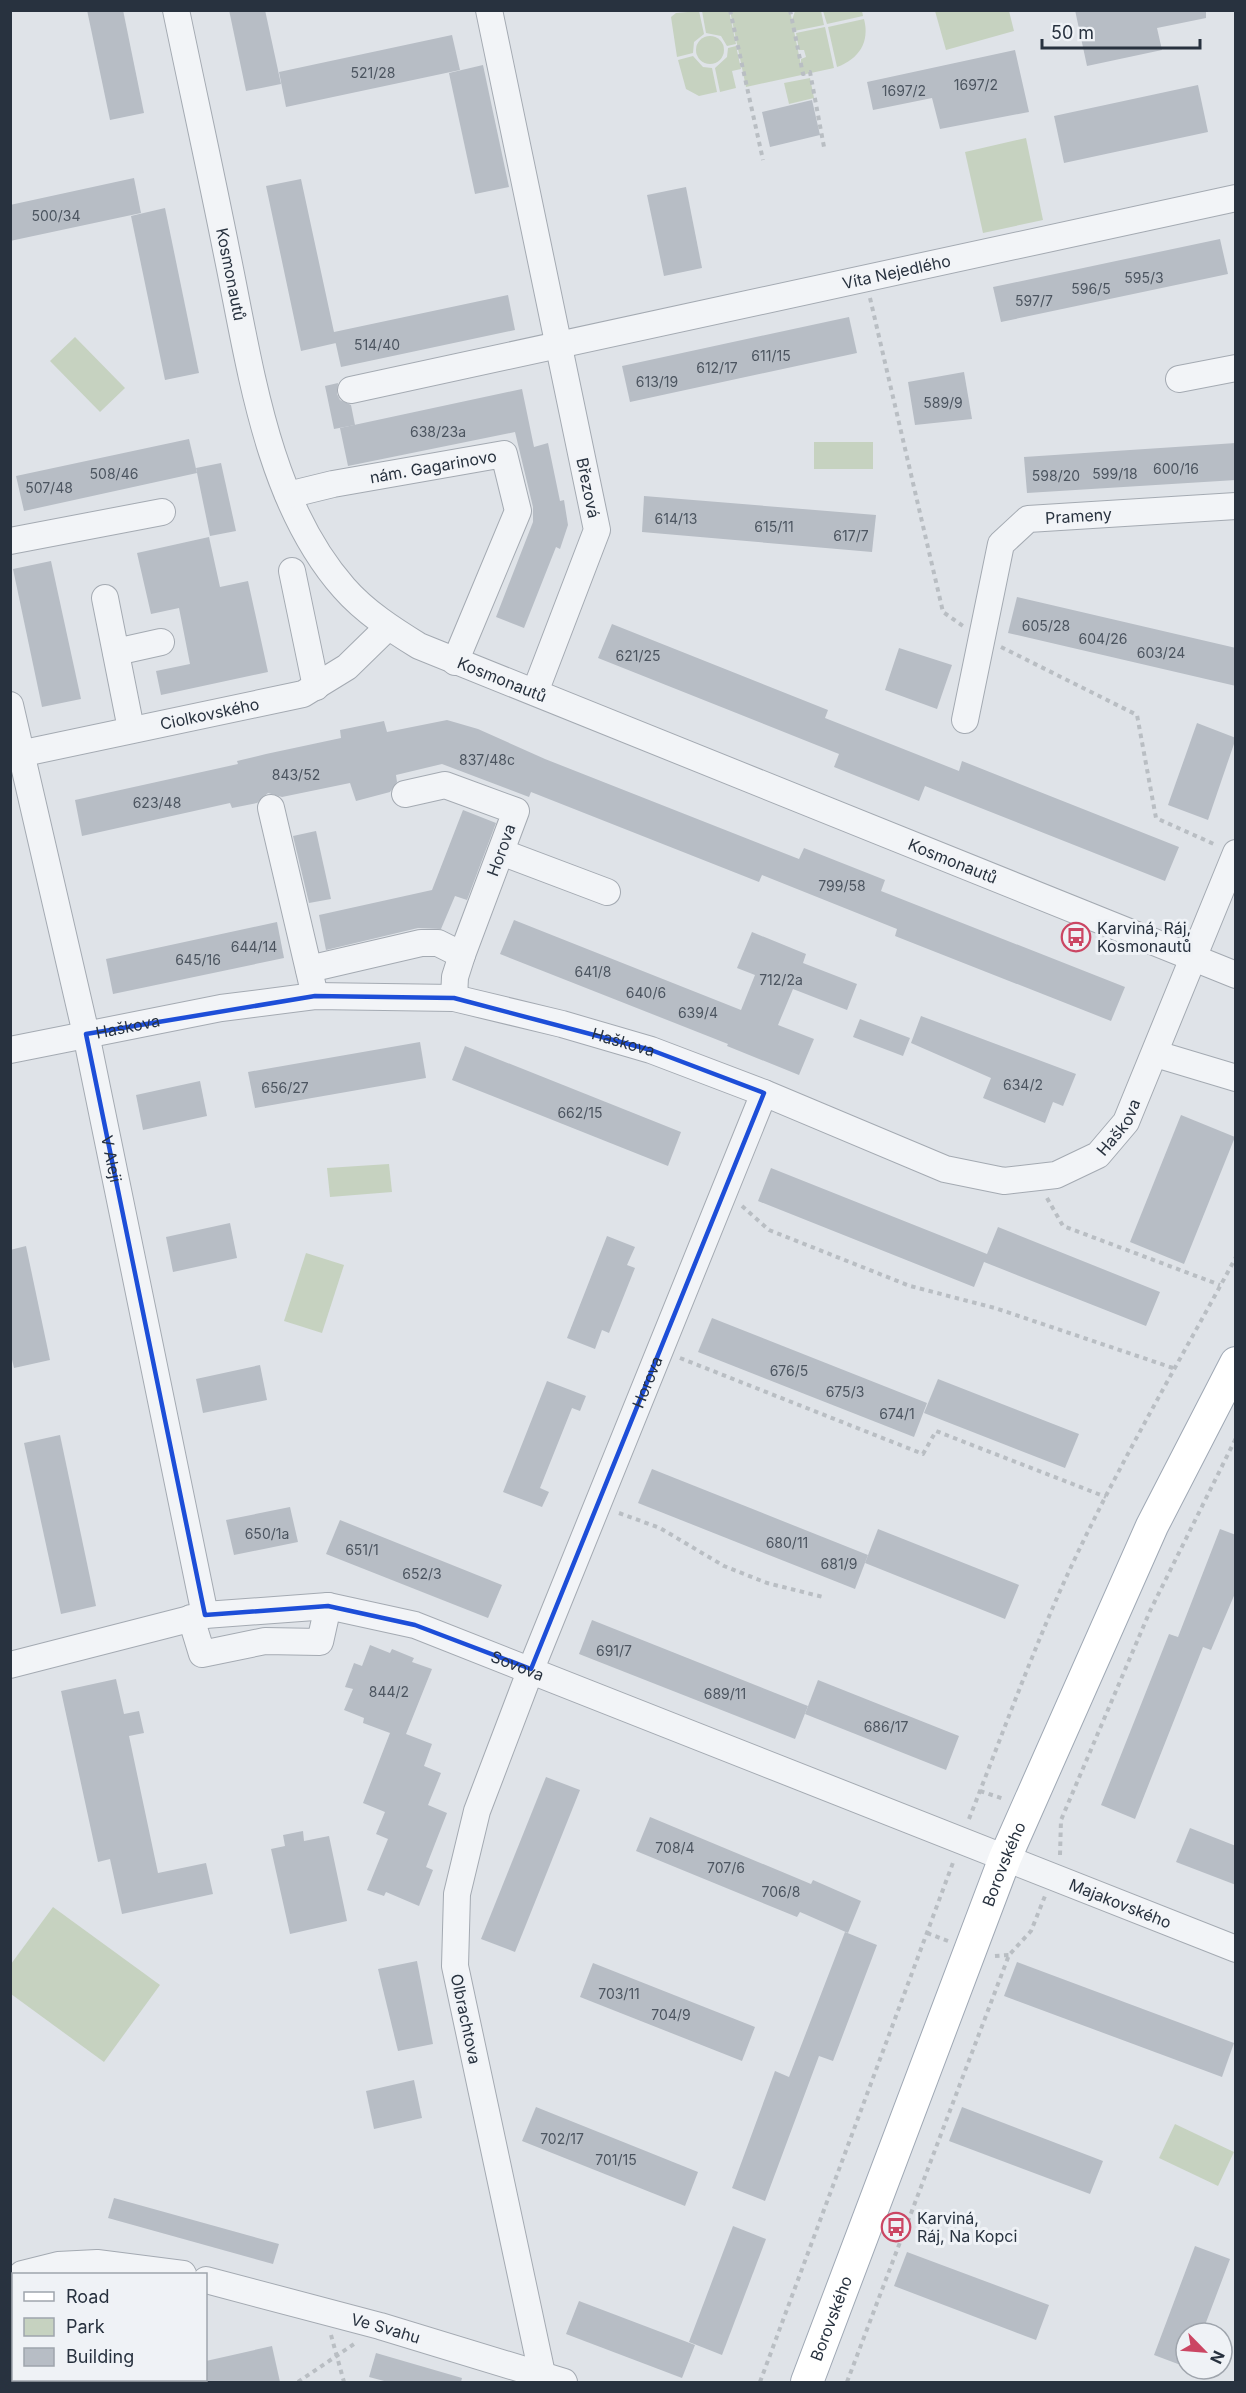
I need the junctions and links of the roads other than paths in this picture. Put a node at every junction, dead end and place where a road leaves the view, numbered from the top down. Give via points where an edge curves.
1 (176, 10) edge
2 (489, 10) edge
3 (1236, 198) edge
4 (559, 346) junction
5 (1236, 368) edge
6 (1179, 379) dead end
7 (351, 390) dead end
8 (288, 495) junction
9 (1236, 506) edge
10 (162, 512) dead end
11 (10, 541) edge
12 (292, 571) dead end
13 (105, 598) dead end
14 (388, 627) junction
15 (161, 642) dead end
16 (116, 652) junction
17 (455, 662) junction
18 (316, 687) junction
19 (535, 692) junction
20 (10, 705) edge
21 (965, 720) dead end
22 (131, 729) junction
23 (16, 755) edge
24 (405, 794) dead end
25 (271, 808) dead end
26 (501, 852) junction
27 (1236, 853) edge
28 (607, 892) dead end
29 (462, 955) junction
30 (1193, 958) junction
31 (309, 969) junction
32 (1236, 975) edge
33 (315, 996) junction
34 (454, 998) junction
35 (86, 1034) junction
36 (10, 1050) edge
37 (1156, 1054) junction
38 (1236, 1078) edge
39 (764, 1093) junction
40 (1236, 1363) edge
41 (328, 1606) junction
42 (198, 1616) junction
43 (10, 1665) edge
44 (531, 1669) junction
45 (1005, 1858) junction
46 (1236, 1949) edge
47 (26, 2273) edge
48 (175, 2273) edge
49 (207, 2280) edge
50 (553, 2378) edge
51 (807, 2382) edge

1 - 8 street, Kosmonautů via 259,412
2 - 4 street, Březová
3 - 4 street, Víta Nejedlého
4 - 7 street
4 - 19 street, Březová via 597,530
5 - 6 street
8 - 14 street, Kosmonautů via 309,538 344,588
8 - 17 street, nám. Gagarinovo via 504,454 518,511
9 - 21 street, Prameny via 1028,519 1001,544
10 - 11 street
12 - 18 street
13 - 16 street
14 - 17 street, Kosmonautů
14 - 18 street, Ciolkovského via 347,667
15 - 16 street
16 - 22 street
17 - 19 street, Kosmonautů
18 - 22 street, Ciolkovského via 303,694
19 - 30 street, Kosmonautů
20 - 23 street, V Aleji
22 - 23 street, Ciolkovského
23 - 35 street, V Aleji
24 - 26 street, Horova via 445,785 516,811
25 - 31 street
26 - 28 street
26 - 29 street, Horova
27 - 30 street
29 - 31 street via 438,943 421,943
29 - 34 street, Horova
30 - 32 street, Kosmonautů
30 - 37 street, Haškova
31 - 33 street
33 - 34 street, Haškova
33 - 35 street, Haškova via 221,1008
34 - 39 street, Haškova via 651,1050
35 - 36 street, Haškova
35 - 42 street, V Aleji
37 - 38 street
37 - 39 street, Haškova via 1126,1122 1098,1155 1056,1175 1004,1181 945,1169
39 - 44 street, Horova
40 - 45 main road, Borovského via 1152,1526
41 - 42 street, Sovova
41 - 42 street, V Aleji via 320,1642 265,1641 202,1654
41 - 44 street, Sovova via 415,1625
42 - 43 street, Sovova
44 - 45 street, Sovova
44 - 50 street, Olbrachtova via 477,1811 457,1893 455,1966
45 - 46 street, Majakovského
45 - 51 main road, Borovského
47 - 48 street via 58,2265 97,2263
49 - 50 street, Ve Svahu via 380,2326

